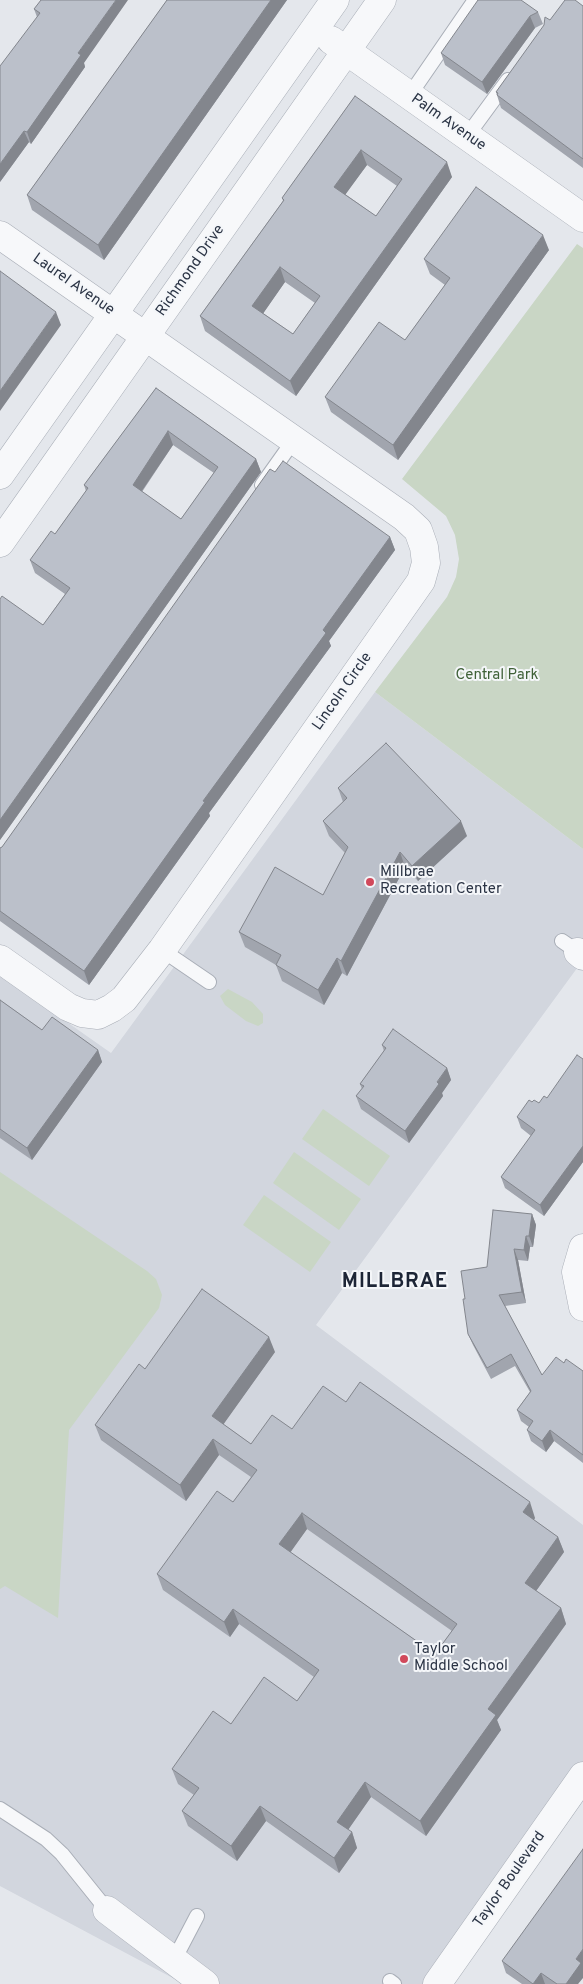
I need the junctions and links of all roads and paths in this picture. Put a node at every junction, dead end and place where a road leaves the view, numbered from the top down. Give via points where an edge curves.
1 (335, 0) edge
2 (382, 0) edge
3 (475, 0) edge
4 (314, 29) junction
5 (345, 51) junction
6 (519, 65) edge
7 (409, 96) junction
8 (467, 136) junction
9 (583, 218) edge
10 (0, 235) edge
11 (114, 314) junction
12 (145, 336) junction
13 (294, 440) junction
14 (0, 475) edge
15 (253, 497) edge
16 (0, 543) edge
17 (162, 950) junction
18 (0, 959) edge
19 (209, 982) dead end
20 (579, 1260) edge
21 (583, 1306) edge
22 (583, 1776) edge
23 (0, 1809) edge
24 (107, 1910) joint
25 (196, 1916) dead end
26 (174, 1960) junction
27 (205, 1984) edge
28 (437, 1984) edge

1 - 4 street
2 - 5 street, Richmond Drive
3 - 7 lane
4 - 5 street, Palm Avenue
4 - 11 street
5 - 7 street, Palm Avenue
5 - 12 street, Richmond Drive
6 - 8 lane
7 - 8 street, Palm Avenue
8 - 9 street, Palm Avenue
10 - 11 street, Laurel Avenue
11 - 12 street, Laurel Avenue
11 - 14 street
12 - 13 street, Lincoln Circle
12 - 16 street, Richmond Drive
13 - 15 lane
13 - 17 street, Lincoln Circle via 418,530 426,563 421,580
17 - 18 street, Lincoln Circle via 124,999 98,1015 68,1007
17 - 19 lane
20 - 21 street
22 - 28 street, Taylor Boulevard
23 - 24 lane via 46,1839 62,1854
24 - 26 street
25 - 26 lane
26 - 27 street

